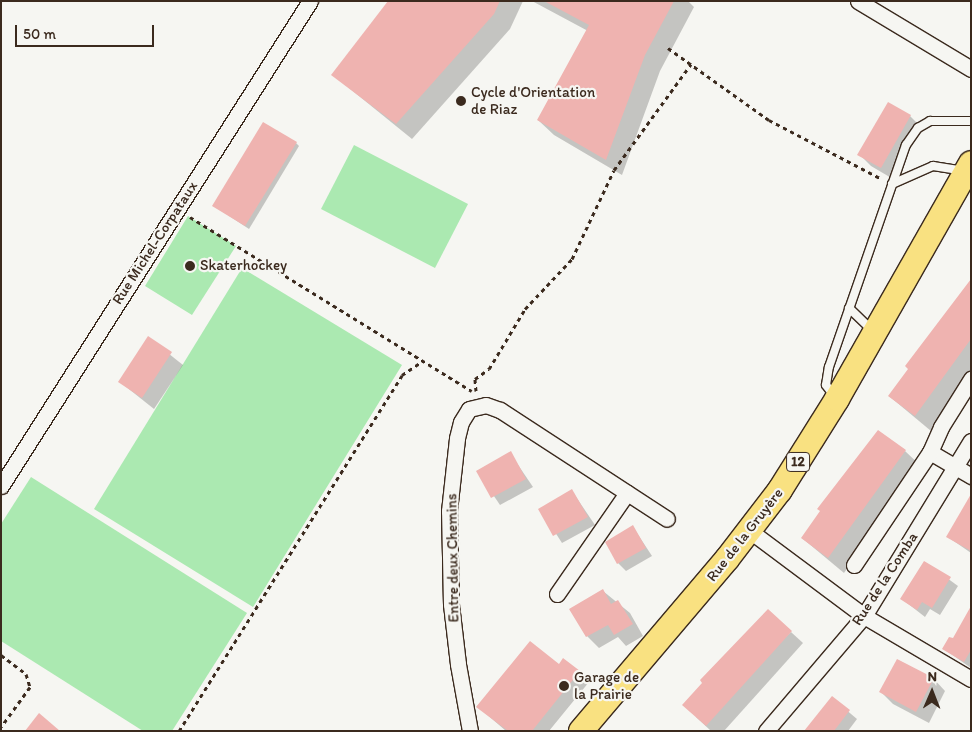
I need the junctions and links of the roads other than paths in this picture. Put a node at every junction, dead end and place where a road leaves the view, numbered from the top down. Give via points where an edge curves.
1 (310, 1) edge
2 (858, 1) edge
3 (971, 69) edge
4 (971, 121) edge
5 (969, 167) edge
6 (892, 184) junction
7 (848, 308) junction
8 (875, 333) junction
9 (971, 379) edge
10 (837, 399) junction
11 (971, 441) edge
12 (930, 452) junction
13 (955, 466) junction
14 (971, 476) edge
15 (1, 486) edge
16 (627, 493) junction
17 (668, 519) dead end
18 (750, 531) junction
19 (854, 565) dead end
20 (557, 594) dead end
21 (864, 616) junction
22 (971, 679) edge
23 (470, 731) edge
24 (581, 731) edge
25 (766, 731) edge

1 - 15 street, Rue Michel-Corpataux
2 - 3 street
4 - 6 lane via 939,119 918,128 906,145
5 - 6 lane via 933,166
5 - 8 main road, Rue de la Gruyère / 12
6 - 7 lane
7 - 8 lane
7 - 10 lane via 826,378 826,389
8 - 10 main road, Rue de la Gruyère / 12
9 - 12 street via 941,427
10 - 18 main road, Rue de la Gruyère / 12
11 - 13 street, Rue de la Comba
12 - 13 street
12 - 19 street
13 - 14 street
13 - 21 street, Rue de la Comba
16 - 17 street
16 - 20 street
16 - 23 street, Entre deux Chemins via 500,410 477,400 465,414 459,430 449,511 452,604
18 - 21 street
18 - 24 main road, Rue de la Gruyère / 12
21 - 22 street
21 - 25 street, Rue de la Comba

